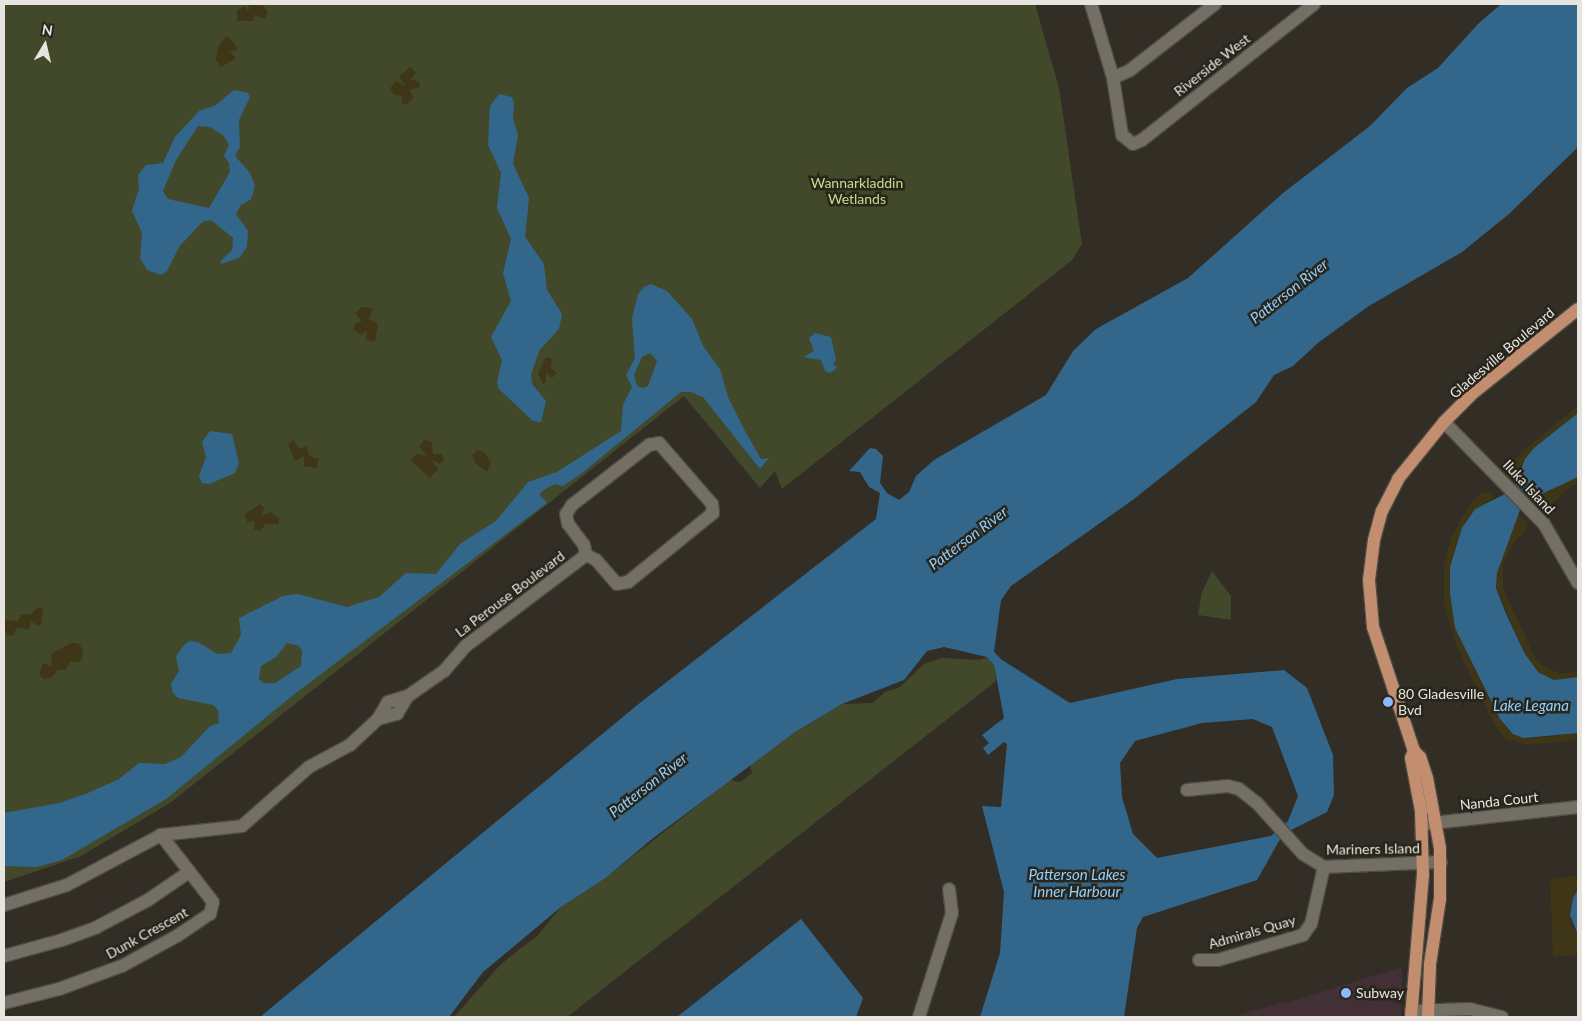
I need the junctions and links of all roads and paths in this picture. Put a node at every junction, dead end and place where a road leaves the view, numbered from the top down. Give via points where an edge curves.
1 (1091, 4) edge
2 (1215, 4) edge
3 (1314, 4) edge
4 (1113, 78) junction
5 (1578, 309) edge
6 (1444, 422) junction
7 (586, 555) junction
8 (1578, 584) edge
9 (1414, 751) junction
10 (1187, 790) dead end
11 (1578, 807) edge
12 (1437, 822) junction
13 (1422, 824) junction
14 (160, 835) junction
15 (1441, 862) junction
16 (1423, 864) junction
17 (1324, 867) junction
18 (189, 872) junction
19 (949, 889) dead end
20 (4, 905) edge
21 (4, 956) edge
22 (1199, 960) dead end
23 (4, 1003) edge
24 (1411, 1014) edge
25 (1428, 1014) edge
26 (919, 1017) edge
27 (1502, 1017) edge

1 - 4 street
2 - 4 street via 1129,72
3 - 4 street, Riverside West via 1136,144 1127,142 1122,135
5 - 6 main road, Gladesville Boulevard via 1473,393
6 - 8 street, Iluka Island via 1548,530
6 - 9 main road, Gladesville Boulevard via 1393,487 1371,555 1373,627
7 - 7 street via 582,542 566,520 566,512 651,444 663,446 713,505 709,518 626,583 615,583 597,561
7 - 14 street, La Perouse Boulevard via 470,642 445,670 408,696 397,714 378,718 350,745 309,767 242,826
9 - 12 main road, Gladesville Boulevard via 1420,757 1427,778
9 - 13 main road, Gladesville Boulevard via 1411,758
10 - 17 street, Mariners Island via 1228,786 1239,789 1252,798 1303,854
11 - 12 street, Nanda Court
12 - 13 street, Nanda Court
12 - 15 main road, Gladesville Boulevard
13 - 16 main road, Gladesville Boulevard
14 - 18 street, Dunk Crescent
14 - 20 street, La Perouse Boulevard via 67,885
15 - 16 street, Mariners Island
15 - 25 main road, Gladesville Boulevard
16 - 17 street, Mariners Island
16 - 24 main road, Gladesville Boulevard
17 - 22 street, Admirals Quay via 1311,924 1303,934 1218,960
18 - 21 street via 148,900 97,927
18 - 23 street, Dunk Crescent via 214,906 202,919 122,966 59,989
19 - 26 street via 952,913
24 - 25 street
25 - 27 street via 1470,1009

